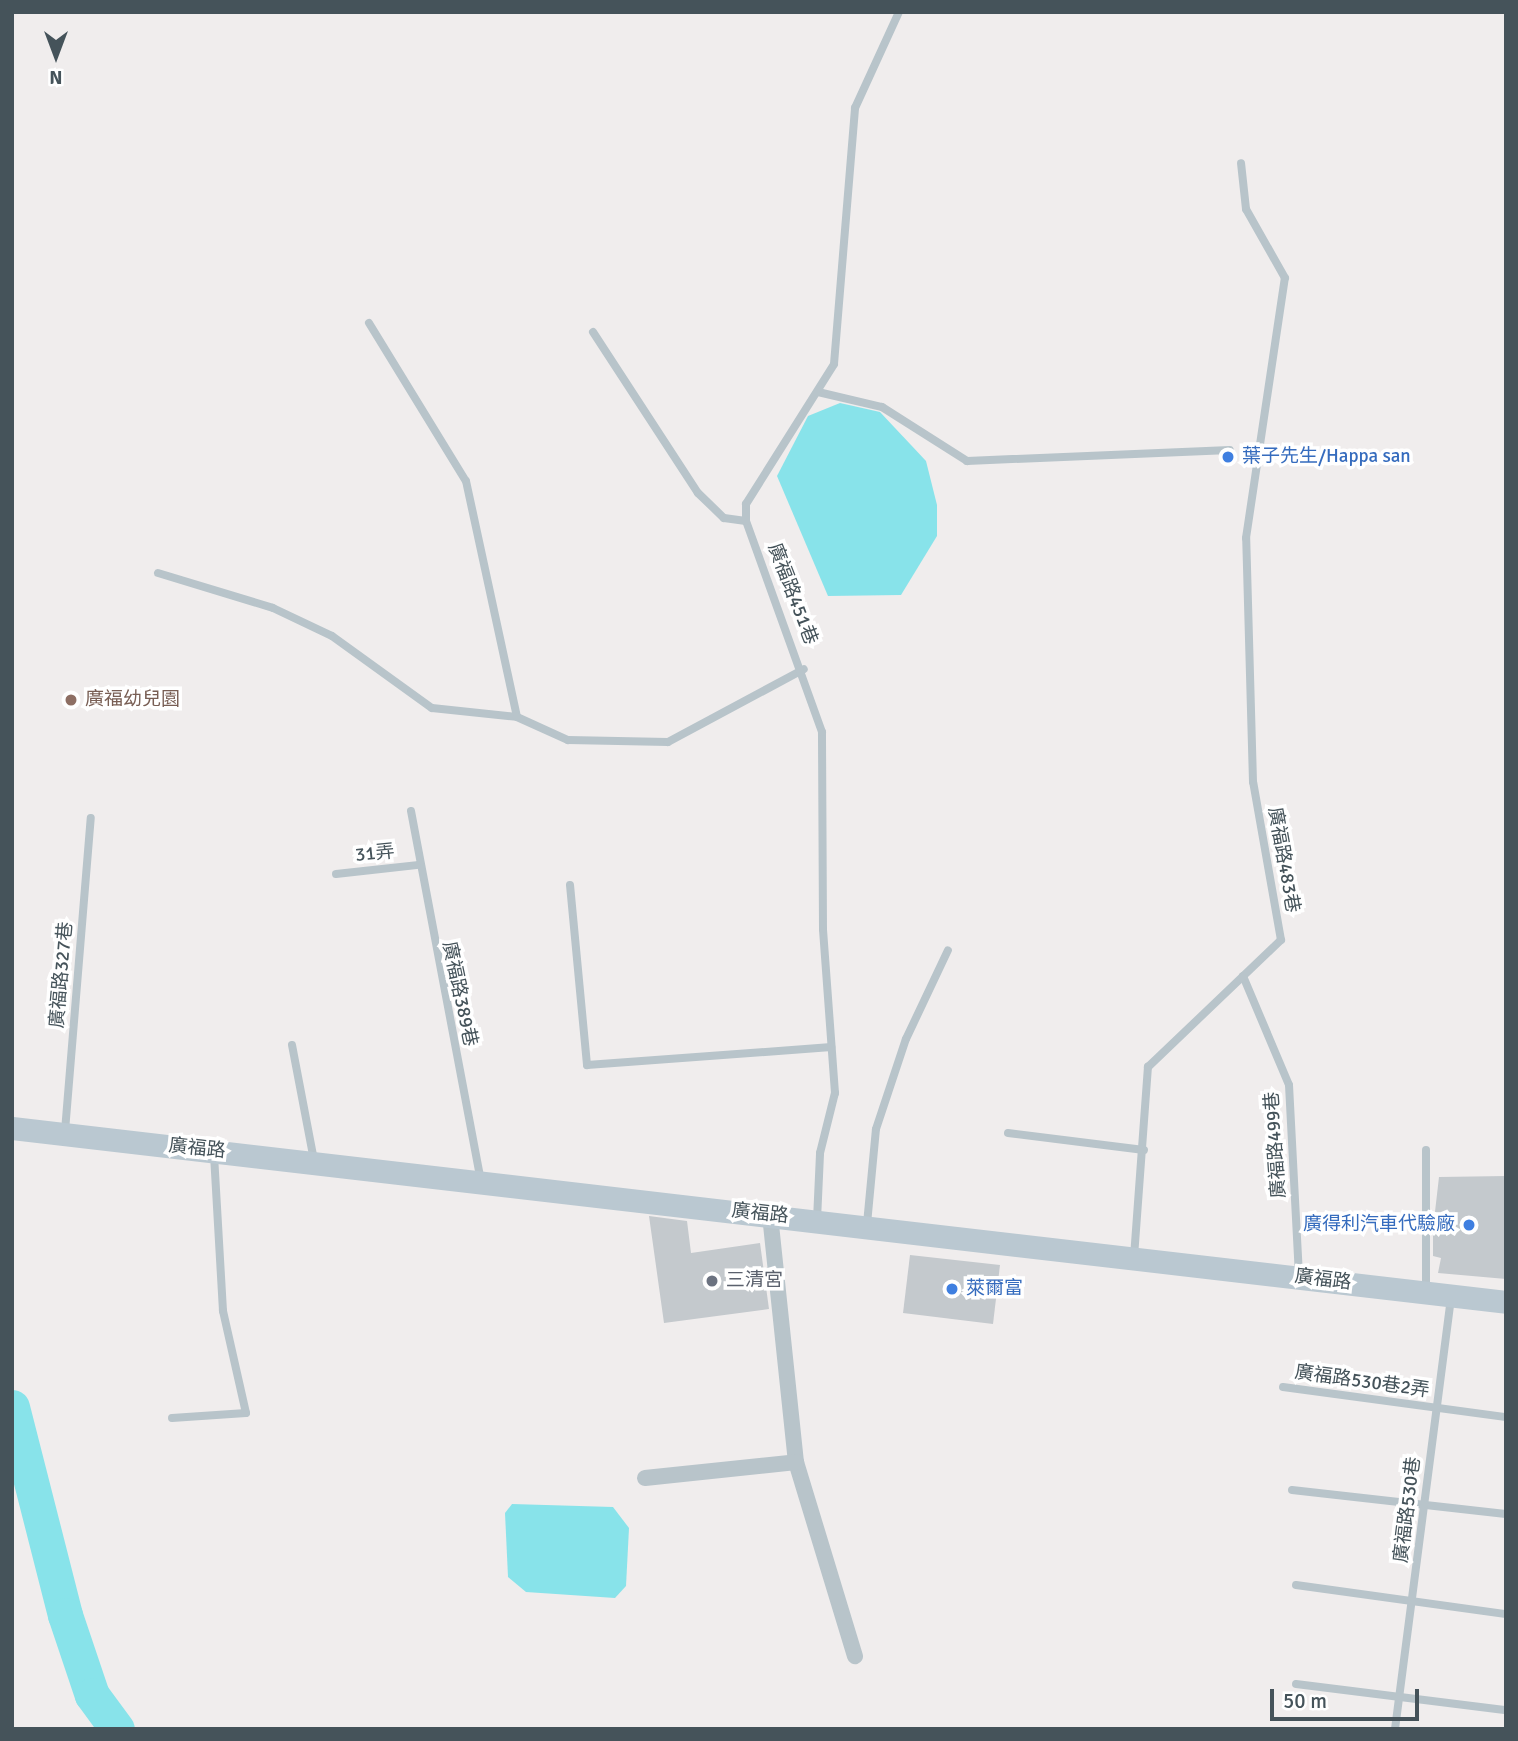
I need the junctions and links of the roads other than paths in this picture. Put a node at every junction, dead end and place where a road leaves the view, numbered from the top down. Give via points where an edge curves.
1 (899, 12) edge
2 (1241, 163) dead end
3 (369, 323) dead end
4 (593, 331) dead end
5 (818, 392) junction
6 (1230, 450) dead end
7 (746, 521) junction
8 (158, 573) dead end
9 (804, 669) junction
10 (517, 718) junction
11 (411, 811) dead end
12 (91, 818) dead end
13 (416, 865) junction
14 (336, 874) dead end
15 (570, 886) dead end
16 (948, 950) dead end
17 (1243, 976) junction
18 (292, 1045) dead end
19 (831, 1047) junction
20 (19, 1129) edge
21 (1008, 1133) dead end
22 (64, 1134) junction
23 (1144, 1150) junction
24 (1426, 1150) dead end
25 (214, 1151) junction
26 (315, 1163) junction
27 (482, 1183) junction
28 (770, 1215) junction
29 (817, 1220) junction
30 (867, 1224) junction
31 (1134, 1257) junction
32 (1298, 1277) junction
33 (1426, 1293) junction
34 (1451, 1296) junction
35 (1500, 1301) edge
36 (1283, 1387) dead end
37 (1436, 1409) junction
38 (1506, 1417) edge
39 (172, 1418) dead end
40 (796, 1462) junction
41 (645, 1478) dead end
42 (1292, 1490) dead end
43 (1424, 1505) junction
44 (1506, 1514) edge
45 (1296, 1585) dead end
46 (1412, 1599) junction
47 (1506, 1614) edge
48 (855, 1656) dead end
49 (1296, 1684) dead end
50 (1399, 1697) junction
51 (1506, 1710) edge
52 (1395, 1729) edge

1 - 5 lane via 855,108 834,364
2 - 17 lane, 廣福路483巷 via 1246,209 1285,278 1246,538 1253,782 1281,940
3 - 10 lane via 466,481
4 - 7 lane via 698,493 724,518
5 - 6 lane via 882,407 967,461
5 - 7 lane via 746,503
7 - 9 lane, 廣福路451巷
8 - 10 lane via 273,608 332,636 432,708
9 - 10 lane via 668,743 568,740
9 - 19 lane, 廣福路451巷 via 822,732
11 - 13 lane, 廣福路389巷
12 - 22 lane, 廣福路327巷
13 - 14 lane, 31弄
13 - 27 lane, 廣福路389巷
15 - 19 lane via 587,1065
16 - 30 lane via 906,1039 876,1129
17 - 23 lane, 廣福路483巷 via 1148,1067
17 - 32 lane, 廣福路499巷 via 1289,1085
18 - 26 lane
19 - 29 lane, 廣福路451巷 via 835,1093 820,1153
20 - 22 street, 廣福路
21 - 23 lane
22 - 25 street, 廣福路
23 - 31 lane, 廣福路483巷
24 - 33 lane
25 - 26 street, 廣福路
25 - 39 lane via 223,1311 246,1413
26 - 27 street, 廣福路
27 - 28 street, 廣福路
28 - 29 street, 廣福路
28 - 40 street
29 - 30 street, 廣福路
30 - 31 street, 廣福路
31 - 32 street, 廣福路
32 - 33 street, 廣福路
33 - 34 street, 廣福路
34 - 35 street, 廣福路
34 - 37 lane, 廣福路530巷
36 - 37 lane, 廣福路530巷2弄
37 - 38 lane, 廣福路530巷2弄
37 - 43 lane, 廣福路530巷
40 - 41 street
40 - 48 street
42 - 43 lane
43 - 44 lane
43 - 46 lane, 廣福路530巷
45 - 46 lane
46 - 47 lane
46 - 50 lane, 廣福路530巷
49 - 50 lane
50 - 51 lane
50 - 52 lane, 廣福路530巷

